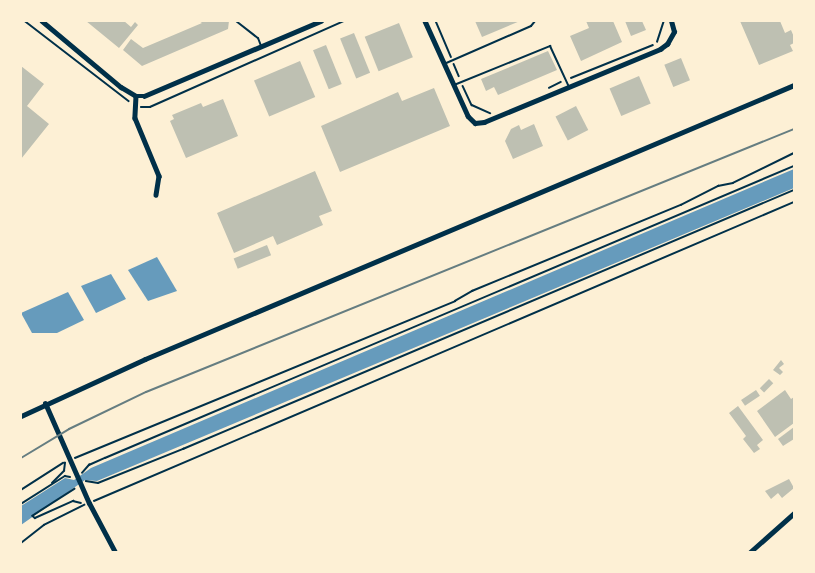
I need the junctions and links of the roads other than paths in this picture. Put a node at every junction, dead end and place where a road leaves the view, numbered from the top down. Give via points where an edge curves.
1 (42, 21) edge
2 (236, 21) edge
3 (321, 21) edge
4 (425, 21) edge
5 (535, 21) edge
6 (671, 21) edge
7 (261, 46) junction
8 (444, 63) junction
9 (454, 85) junction
10 (794, 85) edge
11 (569, 87) junction
12 (136, 96) junction
13 (156, 195) dead end
14 (45, 403) junction
15 (21, 416) edge
16 (794, 513) edge
17 (753, 551) edge
18 (115, 552) edge

1 - 12 street
2 - 7 lane via 258,38
3 - 7 street
4 - 8 street
5 - 8 lane
6 - 11 street via 674,32 660,49
7 - 12 street
8 - 9 street
9 - 11 street via 475,123
9 - 11 lane via 550,46
10 - 14 street
12 - 13 street via 135,118 159,176
14 - 15 street
14 - 18 street via 87,504
16 - 17 street

